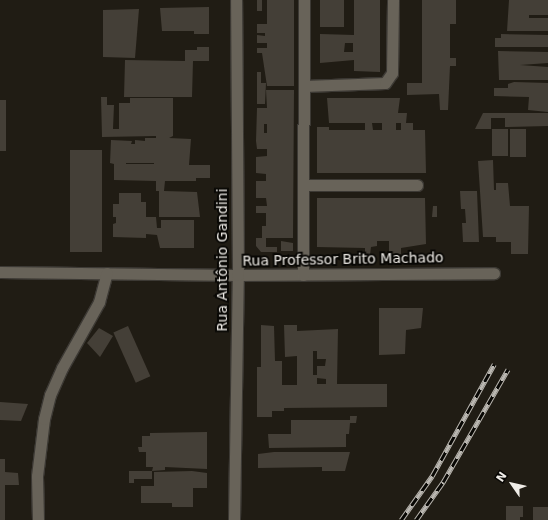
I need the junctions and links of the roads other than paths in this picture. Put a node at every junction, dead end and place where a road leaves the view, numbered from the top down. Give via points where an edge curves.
1 (236, 0) edge
2 (304, 0) edge
3 (393, 0) edge
4 (304, 86) junction
5 (303, 185) junction
6 (417, 185) dead end
7 (0, 272) edge
8 (107, 273) junction
9 (494, 273) dead end
10 (238, 275) junction
11 (303, 275) junction
12 (38, 520) edge
13 (234, 520) edge

1 - 10 street, Rua Antônio Gandini
2 - 4 street
3 - 4 street via 392,73 385,83
4 - 5 street
5 - 6 street
5 - 11 street
7 - 8 street, Rua Professor Brito Machado
8 - 10 street, Rua Professor Brito Machado
8 - 12 street via 99,302 50,395 44,419 37,476
9 - 11 street, Rua Professor Brito Machado
10 - 11 street, Rua Professor Brito Machado
10 - 13 street, Rua Antônio Gandini

